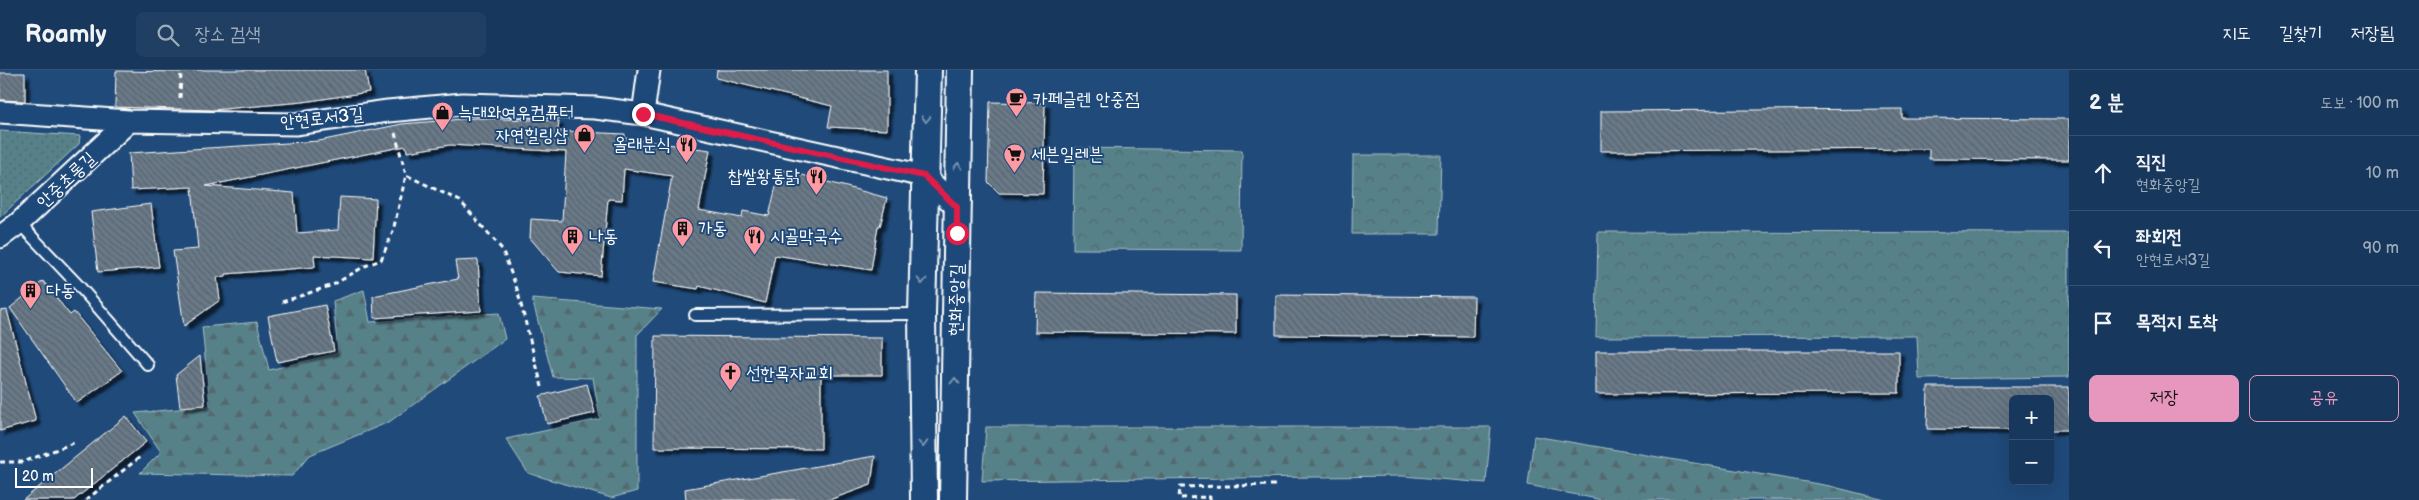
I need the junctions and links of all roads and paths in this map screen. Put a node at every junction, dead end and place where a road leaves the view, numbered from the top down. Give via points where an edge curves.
1 (649, 70) edge
2 (928, 70) edge
3 (960, 70) edge
4 (388, 110) junction
5 (0, 112) edge
6 (643, 114) junction
7 (130, 121) junction
8 (406, 175) junction
9 (924, 176) junction
10 (957, 207) junction
11 (19, 224) junction
12 (0, 237) edge
13 (282, 302) dead end
14 (922, 314) junction
15 (695, 315) dead end
16 (148, 364) dead end
17 (542, 387) dead end
18 (76, 442) dead end
19 (140, 457) dead end
20 (0, 462) edge
21 (1275, 485) dead end
22 (1210, 499) edge
23 (86, 500) edge
24 (924, 500) edge
25 (953, 500) edge

1 - 6 street
2 -> 9 street
10 -> 3 street, 현화중앙길
4 - 6 street, 안현로서3길 via 462,104 595,108
4 - 7 street, 안현로서3길 via 295,124
4 - 8 path
5 - 7 street, 안현로서3길
6 - 9 street, 안현로서3길
7 - 11 street, 안중초롱길
8 - 13 path via 393,231 381,260 333,285
8 - 17 path via 460,201 502,249 517,289
9 - 10 street
9 -> 14 street
25 -> 10 street, 현화중앙길
11 - 12 street, 안중초롱길
11 - 16 lane
14 - 15 lane
14 -> 24 street
18 - 20 path via 22,462
19 - 23 path
21 - 22 path via 1180,487 1179,498

